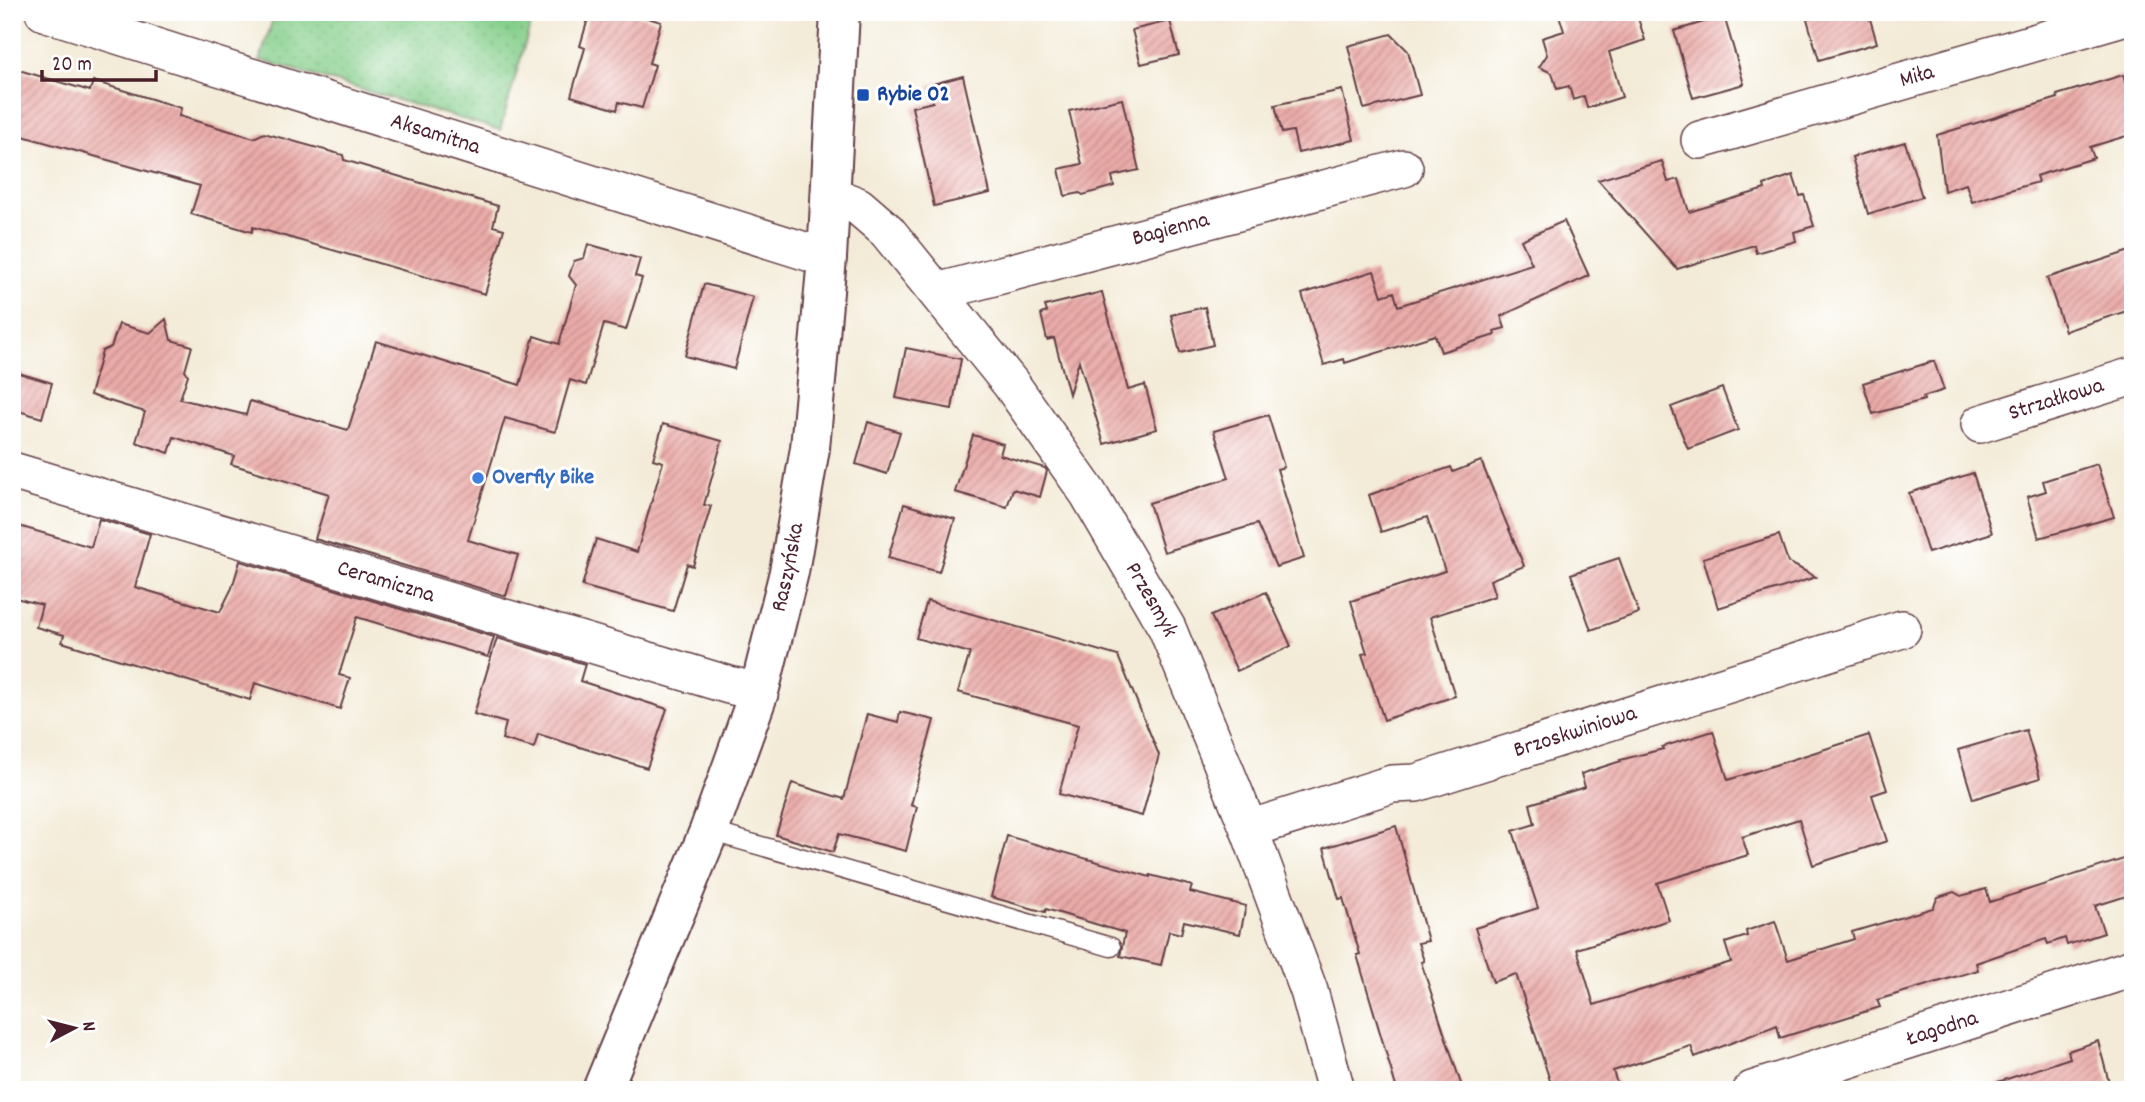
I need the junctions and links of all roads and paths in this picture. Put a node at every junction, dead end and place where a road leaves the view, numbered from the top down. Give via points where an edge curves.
1 (44, 12) edge
2 (840, 12) edge
3 (2133, 14) edge
4 (1700, 140) dead end
5 (1404, 169) dead end
6 (830, 195) junction
7 (827, 258) junction
8 (937, 292) junction
9 (2133, 376) edge
10 (1980, 424) dead end
11 (12, 471) edge
12 (1902, 629) dead end
13 (759, 692) junction
14 (1249, 829) junction
15 (709, 831) junction
16 (1111, 947) dead end
17 (2133, 968) edge
18 (602, 1090) edge
19 (1336, 1090) edge
20 (1752, 1090) edge

1 - 7 street, Aksamitna
2 - 6 street, Raszyńska
3 - 4 street, Miła
5 - 8 street, Bagienna
6 - 7 street, Raszyńska
6 - 8 street, Przesmyk via 858,206 887,231
7 - 13 street, Raszyńska via 810,448 789,572
8 - 14 street, Przesmyk via 1088,493 1167,628
9 - 10 street, Strzałkowa
11 - 13 street, Ceramiczna
12 - 14 street, Brzoskwiniowa via 1416,783 1392,784
13 - 15 street, Raszyńska
14 - 19 street, Przesmyk via 1309,991
15 - 16 lane
15 - 18 street, Raszyńska
17 - 20 street, Łagodna

